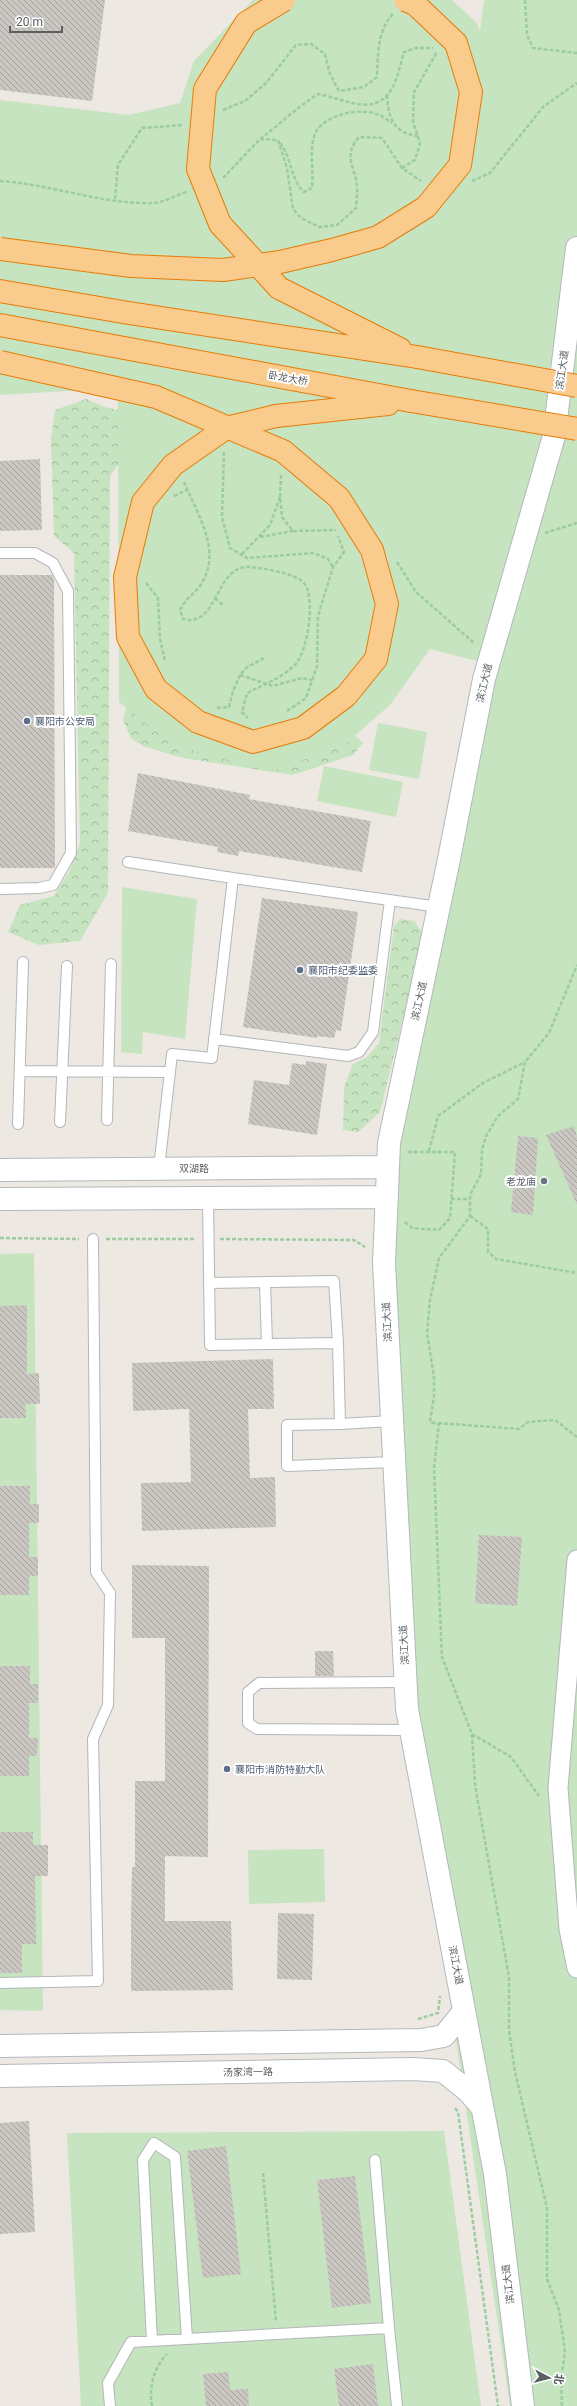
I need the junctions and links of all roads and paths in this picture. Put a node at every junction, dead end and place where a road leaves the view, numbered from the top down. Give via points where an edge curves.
1 (284, 0) edge
2 (525, 0) edge
3 (400, 5) edge
4 (577, 53) edge
5 (577, 83) edge
6 (387, 94) junction
7 (216, 113) dead end
8 (392, 123) junction
9 (186, 125) dead end
10 (418, 136) junction
11 (260, 139) junction
12 (278, 140) junction
13 (402, 168) junction
14 (222, 179) dead end
15 (0, 181) edge
16 (427, 182) dead end
17 (466, 184) dead end
18 (193, 189) dead end
19 (115, 199) junction
20 (577, 248) edge
21 (0, 249) edge
22 (0, 291) edge
23 (0, 325) edge
24 (417, 358) junction
25 (0, 362) edge
26 (577, 386) edge
27 (411, 401) junction
28 (577, 429) edge
29 (225, 447) dead end
30 (181, 476) dead end
31 (187, 490) junction
32 (169, 498) dead end
33 (577, 523) edge
34 (341, 525) dead end
35 (336, 530) junction
36 (293, 531) junction
37 (260, 537) junction
38 (524, 540) junction
39 (0, 553) edge
40 (242, 554) junction
41 (395, 560) dead end
42 (333, 567) junction
43 (146, 578) dead end
44 (215, 598) junction
45 (224, 606) dead end
46 (490, 656) junction
47 (264, 658) dead end
48 (165, 665) dead end
49 (240, 675) junction
50 (312, 680) junction
51 (264, 684) junction
52 (209, 709) dead end
53 (282, 714) dead end
54 (252, 721) dead end
55 (128, 862) dead end
56 (233, 878) junction
57 (0, 890) edge
58 (390, 900) junction
59 (439, 907) junction
60 (23, 962) dead end
61 (111, 964) dead end
62 (577, 965) edge
63 (67, 966) dead end
64 (214, 1040) junction
65 (525, 1062) junction
66 (20, 1072) junction
67 (63, 1072) junction
68 (108, 1072) junction
69 (170, 1072) junction
70 (107, 1120) dead end
71 (60, 1122) dead end
72 (18, 1124) dead end
73 (429, 1151) junction
74 (388, 1160) junction
75 (160, 1168) junction
76 (0, 1170) edge
77 (208, 1198) junction
78 (0, 1199) edge
79 (451, 1199) junction
80 (470, 1199) junction
81 (387, 1203) junction
82 (470, 1216) junction
83 (0, 1238) edge
84 (93, 1239) junction
85 (209, 1239) junction
86 (368, 1248) dead end
87 (577, 1273) edge
88 (265, 1282) junction
89 (209, 1283) junction
90 (338, 1343) junction
91 (267, 1344) junction
92 (392, 1421) junction
93 (430, 1422) junction
94 (340, 1424) junction
95 (577, 1437) edge
96 (394, 1462) junction
97 (577, 1560) edge
98 (406, 1682) junction
99 (411, 1730) junction
100 (472, 1734) junction
101 (540, 1797) dead end
102 (577, 1968) edge
103 (0, 1983) edge
104 (441, 1994) dead end
105 (464, 2011) junction
106 (412, 2021) dead end
107 (0, 2046) edge
108 (0, 2076) edge
109 (454, 2107) dead end
110 (482, 2107) junction
111 (375, 2160) dead end
112 (263, 2173) dead end
113 (389, 2328) junction
114 (278, 2334) junction
115 (187, 2339) junction
116 (152, 2341) junction
117 (110, 2406) edge
118 (152, 2406) edge
119 (397, 2406) edge
120 (498, 2406) edge
121 (523, 2406) edge
122 (562, 2406) edge

1 - 24 highway, bridge via 246,23 205,88 198,169 220,224 279,288
2 - 4 path via 527,35 533,48
3 - 7 path via 385,22 379,44 377,77 364,87 339,91 330,74 325,54 310,44 296,45 266,83 245,101
3 - 21 highway, bridge via 415,4 456,43 471,92 460,165 426,207 378,237 280,262 223,270 131,266
5 - 17 path via 543,107 490,173
6 - 8 path
6 - 10 path via 395,82 404,52 416,48 439,47 414,92 413,122
6 - 11 path via 382,102 370,106 318,94
8 - 10 path via 408,135
8 - 12 path via 376,113 347,114 331,118 317,130 311,154 312,188 304,192 296,185 286,151
9 - 19 path via 142,128 118,165
10 - 13 path via 420,144 415,160
11 - 12 path
11 - 14 path
12 - 13 path via 287,168 293,209 301,218 319,227 337,226 356,208 357,187 350,159 350,147 359,137 382,138
13 - 16 path via 421,181
15 - 19 path via 23,182 57,191
18 - 19 path via 156,203
20 - 38 street, 滨江大道 via 554,436
22 - 24 highway
23 - 27 highway, 卧龙大桥
24 - 26 highway, bridge
25 - 27 highway, bridge via 156,397 192,412 212,421 227,427 234,430 283,451 339,498 372,550 388,604 376,659 346,696 303,728 252,742 198,722 156,689 128,637 124,576 143,502 174,464 226,428 233,426 262,419 276,416
27 - 28 highway, 卧龙大桥, bridge
29 - 40 path via 222,517 230,548
30 - 31 path
31 - 32 path
31 - 44 path via 208,538 211,560 203,582 184,601 180,610 183,619 190,621 202,616 209,610
33 - 38 path
34 - 35 path
35 - 36 path
35 - 42 path via 344,552
36 - 37 path
36 - 37 path via 282,517 280,496 270,525
37 - 40 path
38 - 46 street, 滨江大道
39 - 57 lane via 35,553 53,563 68,592 72,853 53,885
40 - 42 path via 247,558 314,553 328,559
41 - 46 path via 416,592
42 - 50 path via 318,616 317,666
43 - 48 path via 146,584 158,598 160,639
44 - 45 path
44 - 51 path via 223,583 233,573 248,567 296,576 305,584 311,613 306,645 295,665
46 - 59 street, 滨江大道
47 - 49 path via 246,668
49 - 51 path
49 - 52 path via 229,707
50 - 51 path via 302,678 284,684
50 - 53 path via 306,698
51 - 54 path via 247,693 242,712
55 - 56 lane
56 - 58 lane
56 - 64 lane
58 - 59 lane
58 - 64 lane via 373,1032 359,1052 348,1056
59 - 74 street, 滨江大道
60 - 66 lane
61 - 68 lane
62 - 65 path via 549,1033
63 - 67 lane
64 - 69 lane via 212,1058 172,1054
65 - 73 path via 482,1083 438,1116
65 - 80 path via 518,1099 498,1116 486,1136 482,1150 481,1174
66 - 67 lane
66 - 72 lane
67 - 68 lane
67 - 71 lane
68 - 69 lane
68 - 70 lane
69 - 75 lane
73 - 74 path
73 - 79 path via 455,1152
74 - 75 street, 双湖路
74 - 81 street, 滨江大道
75 - 76 street, 双湖路
77 - 78 street
77 - 81 street
77 - 85 lane
79 - 80 path
79 - 81 path via 450,1218 439,1230 412,1228
80 - 82 path
81 - 92 street, 滨江大道 via 384,1263
82 - 87 path via 488,1229 488,1252 496,1259
82 - 93 path via 439,1258 430,1300 427,1333 434,1377 434,1396
83 - 84 path
84 - 85 path
84 - 103 lane via 96,1572 110,1593 108,1705 93,1739 98,1981
85 - 86 path via 354,1240
85 - 89 lane
88 - 89 lane
88 - 90 lane via 334,1281
88 - 91 lane
89 - 91 lane via 210,1345
90 - 91 lane
90 - 94 lane
92 - 94 lane
92 - 96 street, 滨江大道
93 - 95 path via 519,1428 528,1422 555,1420
93 - 100 path via 439,1424 434,1468 442,1657
94 - 96 lane via 287,1425 287,1466
96 - 98 street, 滨江大道
97 - 102 street via 558,1788 569,1929
98 - 99 street, 滨江大道
98 - 99 lane via 259,1683 248,1692 248,1723 257,1729
99 - 105 street, 滨江大道
100 - 101 path via 511,1757
100 - 122 path via 475,1785 509,1977 509,2030 515,2072 547,2208 547,2279 559,2310 564,2352
104 - 106 path via 438,2013
105 - 107 street via 444,2036 421,2040
105 - 110 street, 滨江大道
108 - 110 street, 汤家湾一路 via 435,2070 443,2071 470,2092
109 - 120 path via 458,2112
110 - 121 street, 滨江大道 via 495,2174
111 - 113 lane
112 - 114 path
113 - 114 lane
113 - 119 lane
114 - 115 lane
115 - 116 lane
115 - 116 lane via 175,2157 154,2143 142,2160
115 - 118 path via 166,2355 155,2370 150,2392
116 - 117 lane via 131,2342 108,2383

